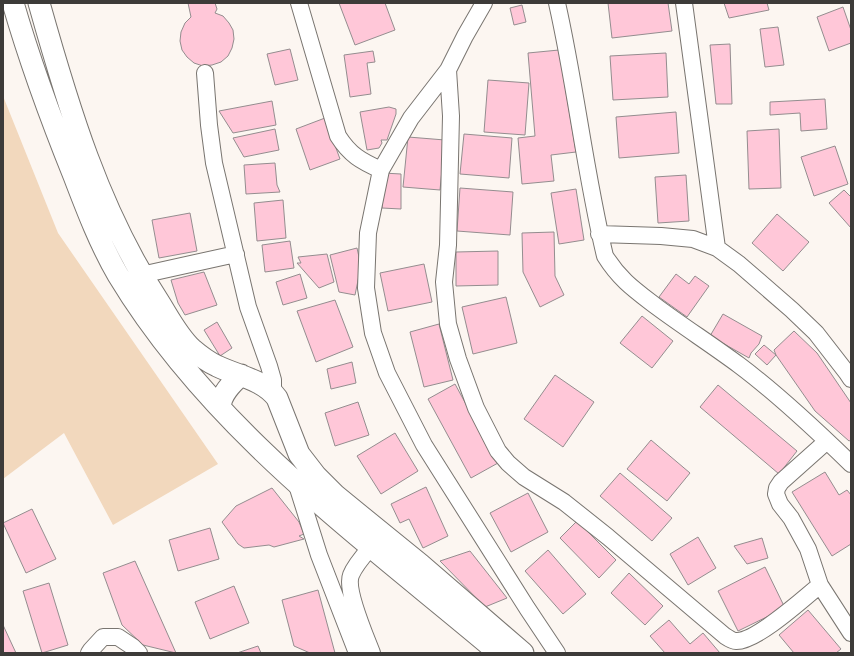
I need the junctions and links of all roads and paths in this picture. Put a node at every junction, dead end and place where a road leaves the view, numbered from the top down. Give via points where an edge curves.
1 (13, 3) edge
2 (39, 3) edge
3 (299, 3) edge
4 (484, 3) edge
5 (557, 3) edge
6 (684, 3) edge
7 (448, 70) junction
8 (205, 73) dead end
9 (381, 170) junction
10 (600, 234) junction
11 (717, 248) junction
12 (236, 254) junction
13 (141, 275) junction
14 (241, 375) junction
15 (851, 379) edge
16 (273, 392) junction
17 (220, 407) junction
18 (827, 441) junction
19 (851, 464) edge
20 (296, 482) junction
21 (371, 547) junction
22 (820, 585) junction
23 (851, 633) edge
24 (89, 653) edge
25 (138, 653) edge
26 (357, 653) edge
27 (372, 653) edge
28 (499, 653) edge
29 (523, 653) edge
30 (557, 653) edge

1 - 17 main road via 52,122 99,239 118,274 162,340
2 - 13 main road via 79,137 116,227
3 - 9 street via 338,136 346,149 365,163
4 - 7 street
5 - 10 street
6 - 11 street
7 - 9 street via 411,118
7 - 22 street via 451,116 448,245 444,282 448,324 476,408 498,451 508,464 524,477 564,502 725,636 736,641 759,633
8 - 12 street via 214,163
9 - 30 street via 368,233 366,288 373,333 387,373 424,445
10 - 11 street via 693,239
10 - 18 street via 605,256 614,271 630,286 739,365
11 - 15 street via 739,264 802,320
12 - 13 street
12 - 16 street via 248,308 273,380
13 - 14 main road via 178,332 192,348 217,366
14 - 16 main road
14 - 17 main road via 223,395
16 - 29 main road via 299,454 316,476 335,495
17 - 20 main road
18 - 19 street
18 - 22 street via 781,482 776,494 808,549
20 - 21 main road
20 - 26 street via 319,556
21 - 27 street via 351,575 349,582 352,598
21 - 28 main road
22 - 23 street
24 - 25 street via 103,637 118,637

